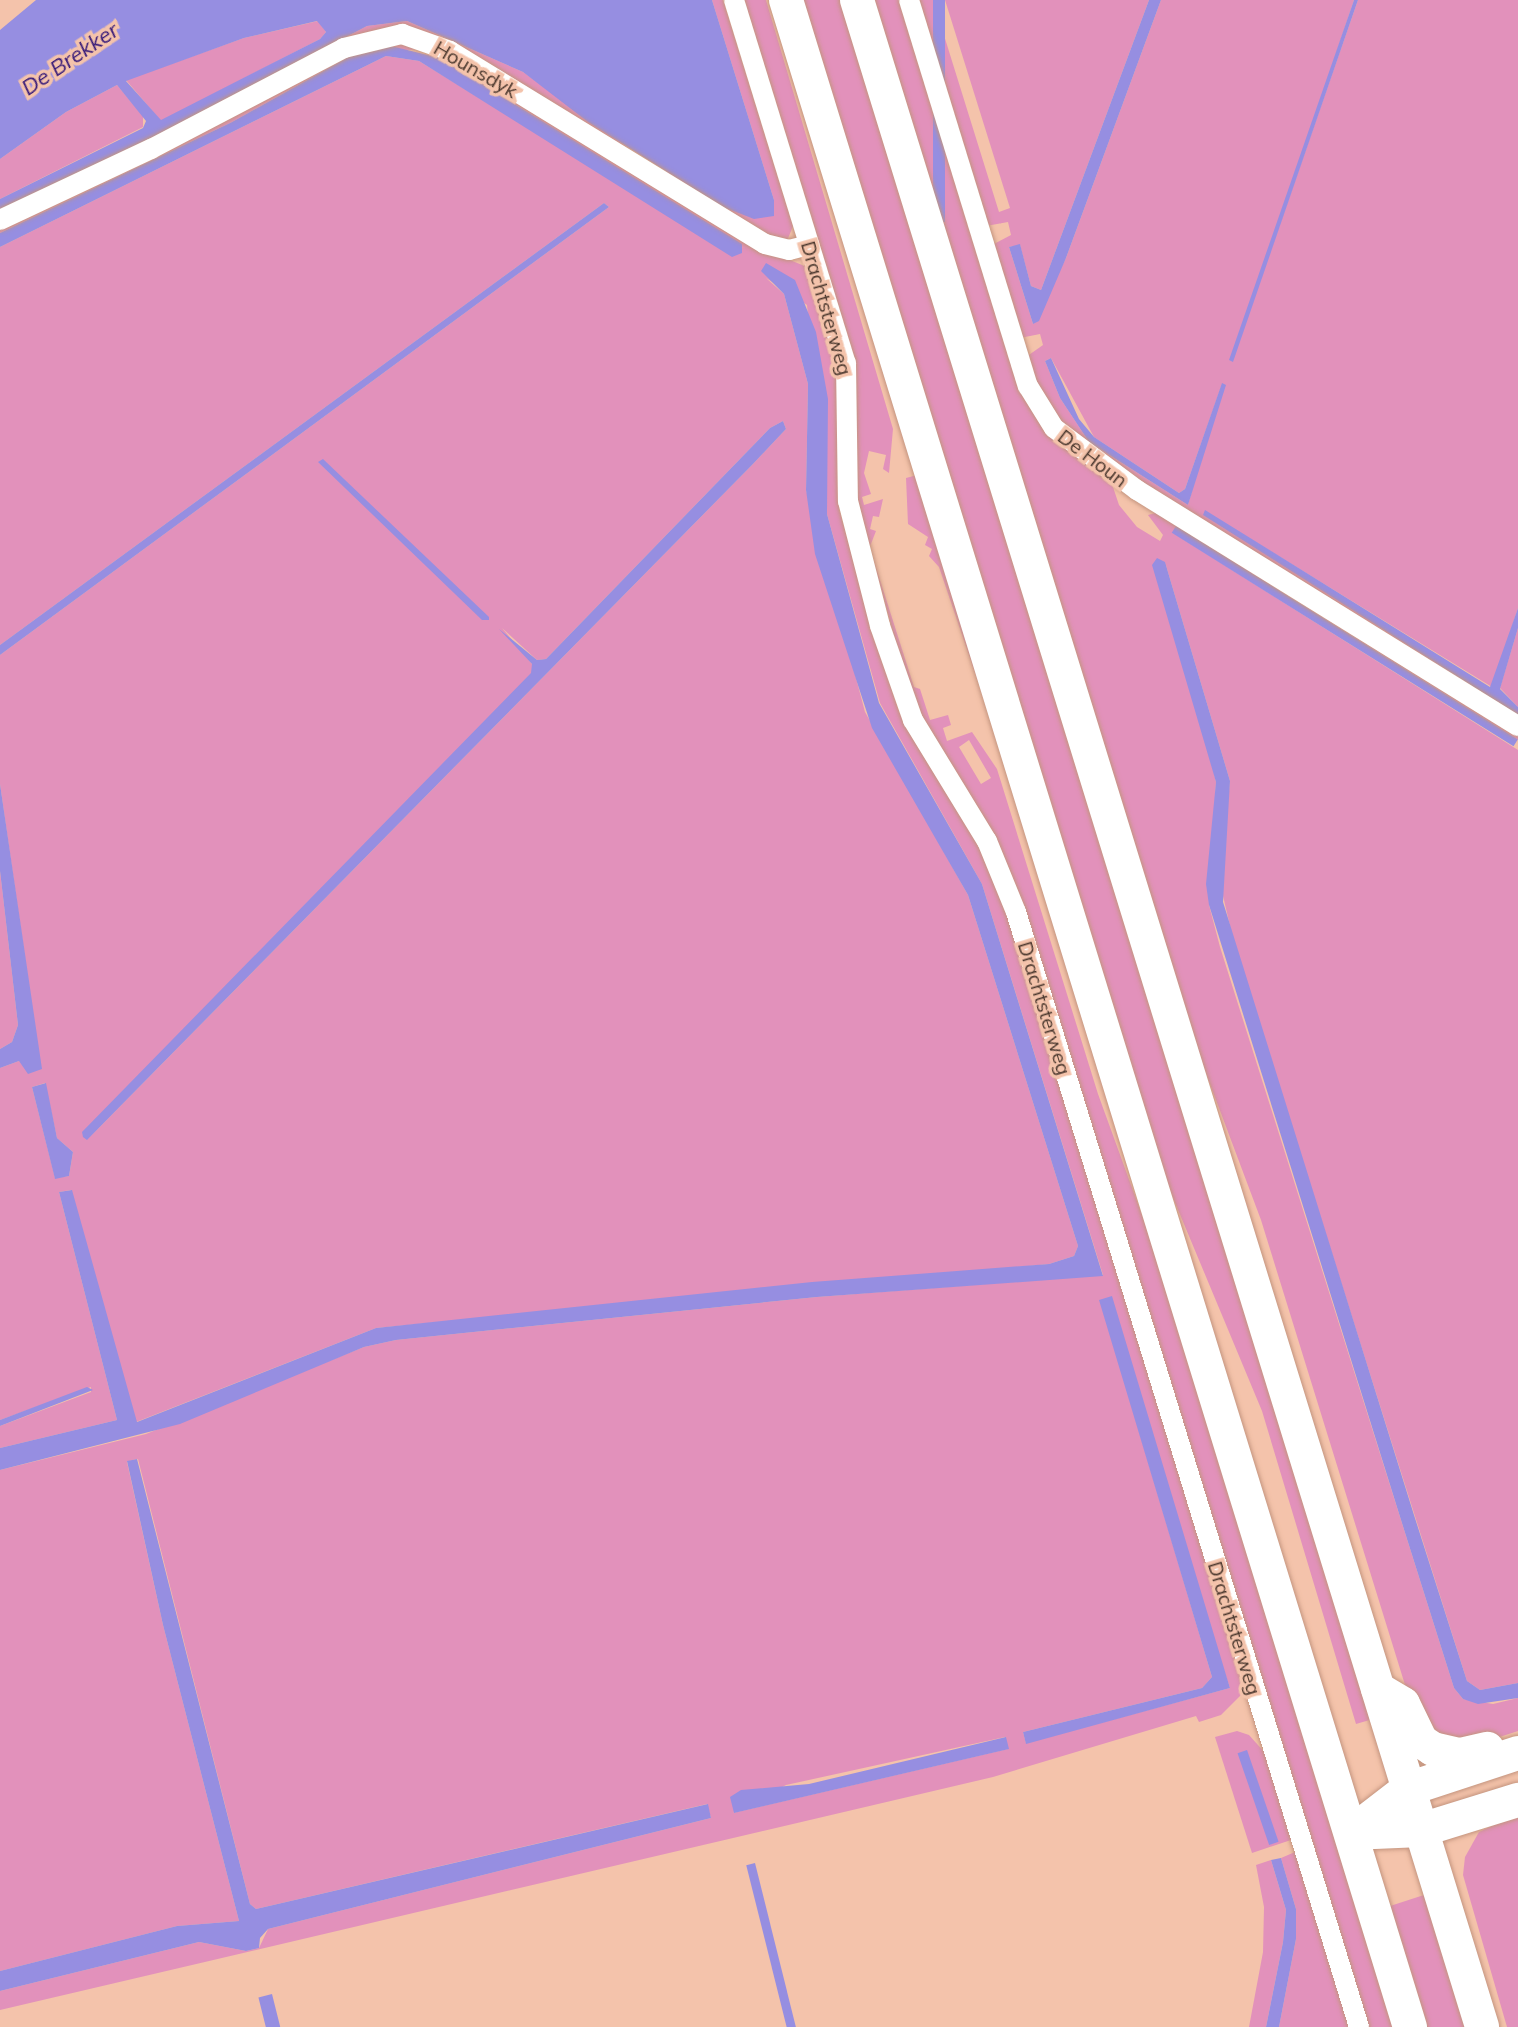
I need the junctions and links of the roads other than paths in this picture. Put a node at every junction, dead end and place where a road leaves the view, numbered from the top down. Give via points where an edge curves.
1 (734, 0) edge
2 (786, 0) edge
3 (857, 0) edge
4 (909, 0) edge
5 (0, 220) edge
6 (809, 245) junction
7 (1518, 726) edge
8 (1378, 1689) junction
9 (1518, 1739) edge
10 (1518, 1753) edge
11 (1408, 1789) junction
12 (1518, 1800) edge
13 (1421, 1830) junction
14 (1351, 1833) junction
15 (1359, 2027) edge
16 (1410, 2027) edge
17 (1482, 2027) edge

1 - 6 street, Drachtsterweg
2 - 14 main road
3 - 8 main road
4 - 7 street, De Houn via 1028,386 1054,428 1137,490
5 - 6 street, Hounsdyk via 151,149 344,48 402,34 450,51 765,244 789,250
6 - 15 street, Drachtsterweg via 846,363 853,535 883,638 913,720 987,841 1016,912
8 - 9 main road via 1403,1704 1421,1741 1446,1754
8 - 11 main road
10 - 11 main road
11 - 13 main road
11 - 14 main road
12 - 13 main road
13 - 14 main road
13 - 17 main road
14 - 16 main road

